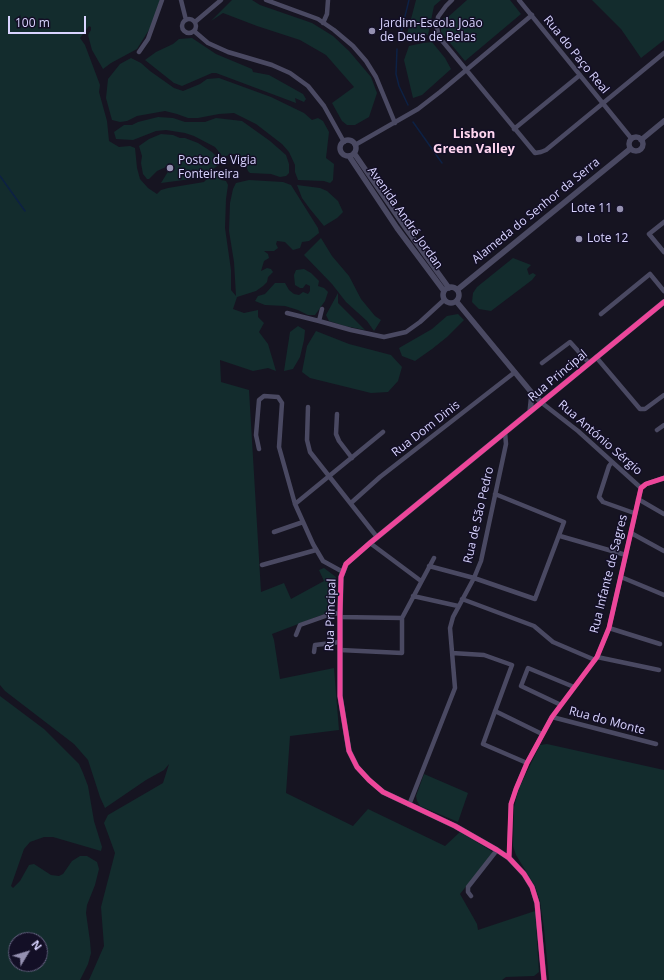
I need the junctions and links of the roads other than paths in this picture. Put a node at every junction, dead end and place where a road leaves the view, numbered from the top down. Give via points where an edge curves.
1 (162, 0) edge
2 (181, 0) edge
3 (221, 0) edge
4 (266, 0) edge
5 (328, 0) edge
6 (452, 0) edge
7 (520, 0) edge
8 (532, 15) junction
9 (186, 20) junction
10 (195, 22) junction
11 (324, 23) junction
12 (194, 31) junction
13 (139, 52) dead end
14 (664, 53) edge
15 (465, 71) junction
16 (580, 75) junction
17 (603, 103) junction
18 (664, 121) edge
19 (395, 123) junction
20 (514, 129) junction
21 (631, 138) junction
22 (641, 140) junction
23 (344, 142) junction
24 (355, 145) junction
25 (630, 149) junction
26 (352, 154) junction
27 (664, 222) edge
28 (664, 252) edge
29 (446, 289) junction
30 (457, 290) junction
31 (664, 291) edge
32 (444, 300) junction
33 (456, 301) junction
34 (664, 303) edge
35 (322, 309) dead end
36 (287, 313) dead end
37 (601, 314) dead end
38 (319, 321) junction
39 (596, 357) junction
40 (542, 363) dead end
41 (589, 363) junction
42 (515, 372) junction
43 (532, 393) junction
44 (664, 395) edge
45 (542, 403) junction
46 (308, 407) dead end
47 (530, 412) junction
48 (337, 414) dead end
49 (664, 425) edge
50 (658, 430) dead end
51 (383, 432) dead end
52 (505, 432) junction
53 (259, 449) dead end
54 (352, 458) junction
55 (612, 462) junction
56 (330, 476) junction
57 (664, 478) edge
58 (641, 488) junction
59 (495, 494) junction
60 (638, 499) junction
61 (351, 503) junction
62 (295, 504) junction
63 (634, 513) junction
64 (664, 514) edge
65 (304, 522) junction
66 (274, 532) dead end
67 (631, 533) junction
68 (560, 536) junction
69 (377, 537) junction
70 (370, 543) junction
71 (316, 550) junction
72 (664, 551) edge
73 (626, 555) junction
74 (434, 558) dead end
75 (262, 565) dead end
76 (430, 566) junction
77 (343, 572) junction
78 (620, 577) junction
79 (474, 578) junction
80 (421, 581) junction
81 (664, 595) edge
82 (413, 596) junction
83 (462, 599) junction
84 (458, 606) junction
85 (340, 616) junction
86 (402, 618) junction
87 (608, 628) junction
88 (296, 635) dead end
89 (340, 642) junction
90 (660, 644) dead end
91 (340, 650) junction
92 (314, 652) dead end
93 (452, 653) junction
94 (596, 659) junction
95 (660, 670) dead end
96 (574, 687) junction
97 (561, 705) junction
98 (495, 712) junction
99 (552, 717) junction
100 (542, 734) junction
101 (656, 744) dead end
102 (527, 763) junction
103 (409, 805) junction
104 (497, 850) junction
105 (509, 858) junction
106 (471, 896) dead end
107 (544, 980) edge

1 - 13 street via 148,39
2 - 9 street
3 - 10 street
4 - 11 street
5 - 11 street
6 - 15 street, Rua do Paço Real via 438,17 437,28 439,38
7 - 8 street, Rua do Paço Real
8 - 15 street
8 - 16 street, Rua do Paço Real
9 - 10 street via 191,19
9 - 12 street via 182,24 184,30 189,33
10 - 12 street
11 - 19 street via 353,46 366,62 376,77
12 - 23 street via 208,43 228,52 272,65 290,73 308,86 324,106
14 - 17 street, Rua do Paço Real
15 - 19 street via 418,109
15 - 20 street, Rua do Paço Real
16 - 17 street, Rua do Paço Real
16 - 20 street
17 - 20 street, Rua do Paço Real via 541,152 535,153
17 - 21 street, Rua do Paço Real
18 - 22 street
19 - 24 street
21 - 22 street
21 - 25 street via 628,143
22 - 25 street via 643,145 640,150 635,152
23 - 24 street via 350,141
23 - 26 street via 341,146 344,154
24 - 26 street via 356,150
25 - 30 street, Alameda do Senhor da Serra
26 - 29 street, Avenida André Jordan
27 - 28 street via 649,234
29 - 30 street
29 - 32 street
30 - 33 street
31 - 37 street via 650,274
32 - 33 street via 450,303
32 - 38 street via 406,332 384,337
33 - 42 street, Rua António Sérgio
34 - 39 street, Rua Principal
35 - 38 street
36 - 38 street
39 - 41 street, Rua Principal
39 - 44 street via 640,409 645,409
40 - 41 street via 570,342
41 - 45 street, Rua Principal
42 - 43 street, Rua António Sérgio
42 - 61 street, Rua Dom Dinis
43 - 45 street, Rua António Sérgio
43 - 47 street
45 - 47 street, Rua Principal
45 - 55 street, Rua António Sérgio
46 - 56 street via 307,440 310,452
47 - 52 street, Rua Principal
48 - 54 street via 336,434
49 - 50 street
51 - 54 street
52 - 59 street, Rua de São Pedro via 506,444
52 - 69 street, Rua Principal
53 - 62 street via 256,435 258,400 264,396 278,397 282,403 279,447
54 - 56 street
55 - 58 street, Rua António Sérgio
55 - 63 street via 600,497 603,502
56 - 61 street
56 - 62 street
57 - 58 street
58 - 60 street, Rua Infante de Sagres
59 - 68 street via 564,522
59 - 79 street, Rua de São Pedro via 481,560
60 - 63 street, Rua Infante de Sagres
60 - 64 street
61 - 69 street
62 - 65 street
63 - 67 street, Rua Infante de Sagres
65 - 66 street
65 - 71 street
67 - 72 street
67 - 73 street, Rua Infante de Sagres
68 - 73 street
68 - 79 street via 535,599
69 - 70 street, Rua Principal
70 - 77 street, Rua Principal via 346,564
70 - 80 street
71 - 75 street
71 - 77 street via 323,561
73 - 78 street, Rua Infante de Sagres
74 - 76 street
76 - 79 street
76 - 80 street
77 - 85 street, Rua Principal
78 - 81 street
78 - 87 street, Rua Infante de Sagres
79 - 83 street, Rua de São Pedro
80 - 82 street
82 - 84 street
82 - 86 street
83 - 84 street, Rua de São Pedro
83 - 94 street via 534,626 553,642
84 - 93 street, Rua de São Pedro via 450,628
85 - 86 street
85 - 88 street via 334,613 300,625
85 - 89 street, Rua Principal
86 - 91 street via 402,653
87 - 90 street
87 - 94 street, Rua Infante de Sagres
89 - 91 street, Rua Principal
89 - 92 street via 315,645
91 - 103 street, Rua Principal via 340,696 349,751 357,767 369,780 383,792
93 - 98 street via 484,655 512,665
93 - 103 street, Rua de São Pedro via 455,688
94 - 95 street
94 - 96 street, Rua Infante de Sagres
96 - 97 street, Rua Infante de Sagres
96 - 97 street via 528,668 522,686
97 - 99 street, Rua Infante de Sagres
98 - 100 street
98 - 102 street via 483,744
99 - 100 street, Rua Infante de Sagres
99 - 101 street, Rua do Monte
100 - 102 street, Rua Infante de Sagres
102 - 105 street, Rua Infante de Sagres via 511,804
103 - 104 street, Rua Principal via 455,826
104 - 105 street, Rua Principal
104 - 106 street via 468,887
105 - 107 street, Rua Principal via 524,874 535,894

